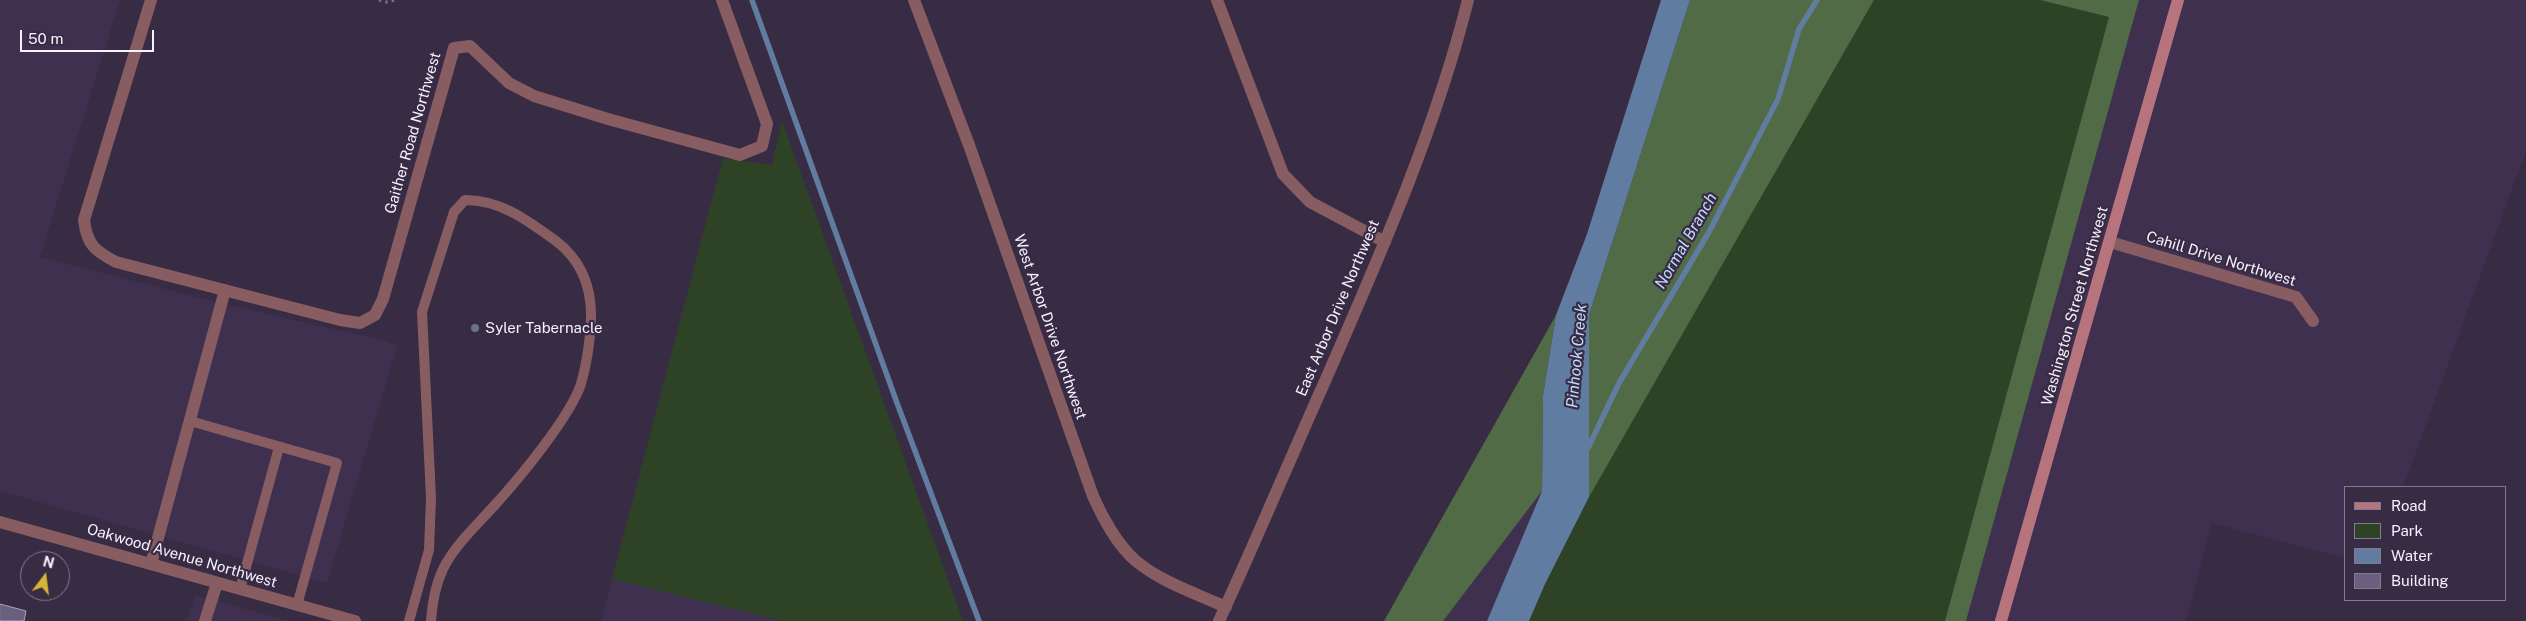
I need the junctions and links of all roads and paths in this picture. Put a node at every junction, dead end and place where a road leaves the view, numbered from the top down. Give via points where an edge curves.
1 (151, 0) edge
2 (379, 0) edge
3 (396, 0) edge
4 (722, 0) edge
5 (914, 0) edge
6 (1217, 0) edge
7 (1468, 0) edge
8 (2178, 0) edge
9 (1385, 242) junction
10 (2110, 242) junction
11 (225, 290) junction
12 (2313, 321) dead end
13 (190, 421) junction
14 (279, 446) junction
15 (0, 522) edge
16 (151, 564) junction
17 (217, 582) junction
18 (240, 589) junction
19 (297, 605) junction
20 (1226, 607) junction
21 (205, 621) edge
22 (355, 621) edge
23 (409, 621) edge
24 (431, 621) edge
25 (1219, 621) edge
26 (2001, 621) edge

1 - 11 street, Gaither Road Northwest via 84,220 86,237 98,253 116,262
2 - 3 path
4 - 11 street, Gaither Road Northwest via 767,124 762,146 740,155 543,99 509,83 470,46 454,48 376,315 360,323 340,320
5 - 20 street, West Arbor Drive Northwest via 1104,520 1134,560 1162,578
6 - 9 street via 1283,174 1310,202
7 - 9 street, East Arbor Drive Northwest via 1416,164
8 - 10 main road, Washington Street Northwest
9 - 20 street, East Arbor Drive Northwest
10 - 12 street, Cahill Drive Northwest via 2296,297
10 - 26 main road, Washington Street Northwest
11 - 13 street
13 - 14 lane
13 - 16 street
14 - 18 lane
14 - 19 lane via 337,463
15 - 16 street, Oakwood Avenue Northwest
16 - 17 street, Oakwood Avenue Northwest
17 - 18 street, Oakwood Avenue Northwest
17 - 21 street
18 - 19 street, Oakwood Avenue Northwest
19 - 22 street, Oakwood Avenue Northwest
20 - 25 street, East Arbor Drive Northwest
23 - 24 lane via 429,550 431,498 422,312 454,212 464,200 481,200 517,213 570,251 583,273 592,304 590,342 580,385 562,417 514,484 466,538 443,570

